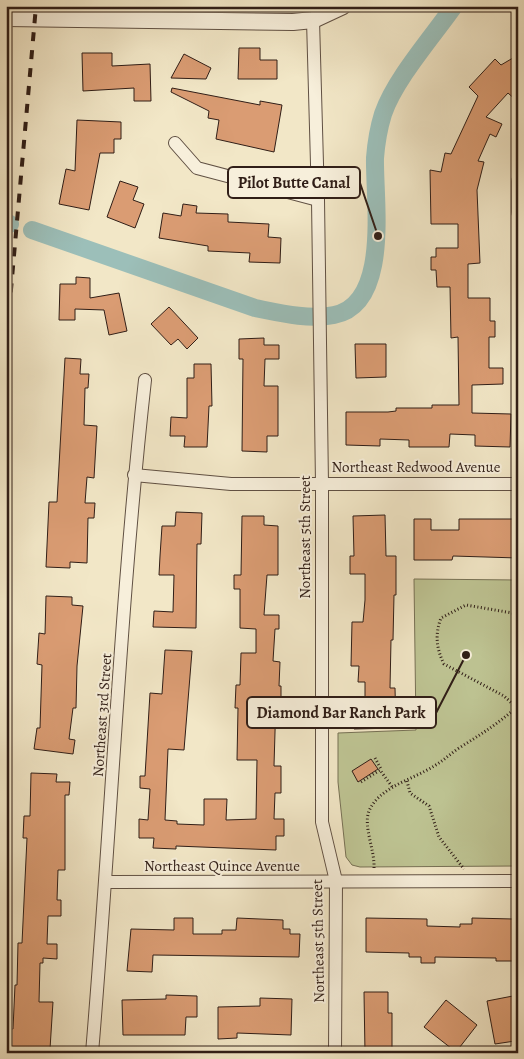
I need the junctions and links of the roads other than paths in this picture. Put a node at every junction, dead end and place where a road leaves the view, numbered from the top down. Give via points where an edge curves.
1 (343, 6) edge
2 (6, 18) edge
3 (313, 20) junction
4 (175, 143) dead end
5 (518, 181) edge
6 (318, 200) junction
7 (518, 212) edge
8 (145, 380) dead end
9 (134, 475) junction
10 (322, 484) junction
11 (518, 484) edge
12 (336, 881) junction
13 (518, 881) edge
14 (107, 882) junction
15 (92, 1053) edge
16 (335, 1053) edge

1 - 3 street
2 - 3 street
3 - 6 street, Northeast 5th Street
4 - 6 street via 197,168
5 - 7 street
6 - 10 street, Northeast 5th Street
8 - 9 street, Northeast 3rd Street
9 - 10 street, Northeast Redwood Avenue via 231,484
9 - 14 street, Northeast 3rd Street
10 - 11 street, Northeast Redwood Avenue
10 - 12 street, Northeast 5th Street via 322,822
12 - 13 street, Northeast Quince Avenue
12 - 14 street, Northeast Quince Avenue
12 - 16 street, Northeast 5th Street
14 - 15 street, Northeast 3rd Street

